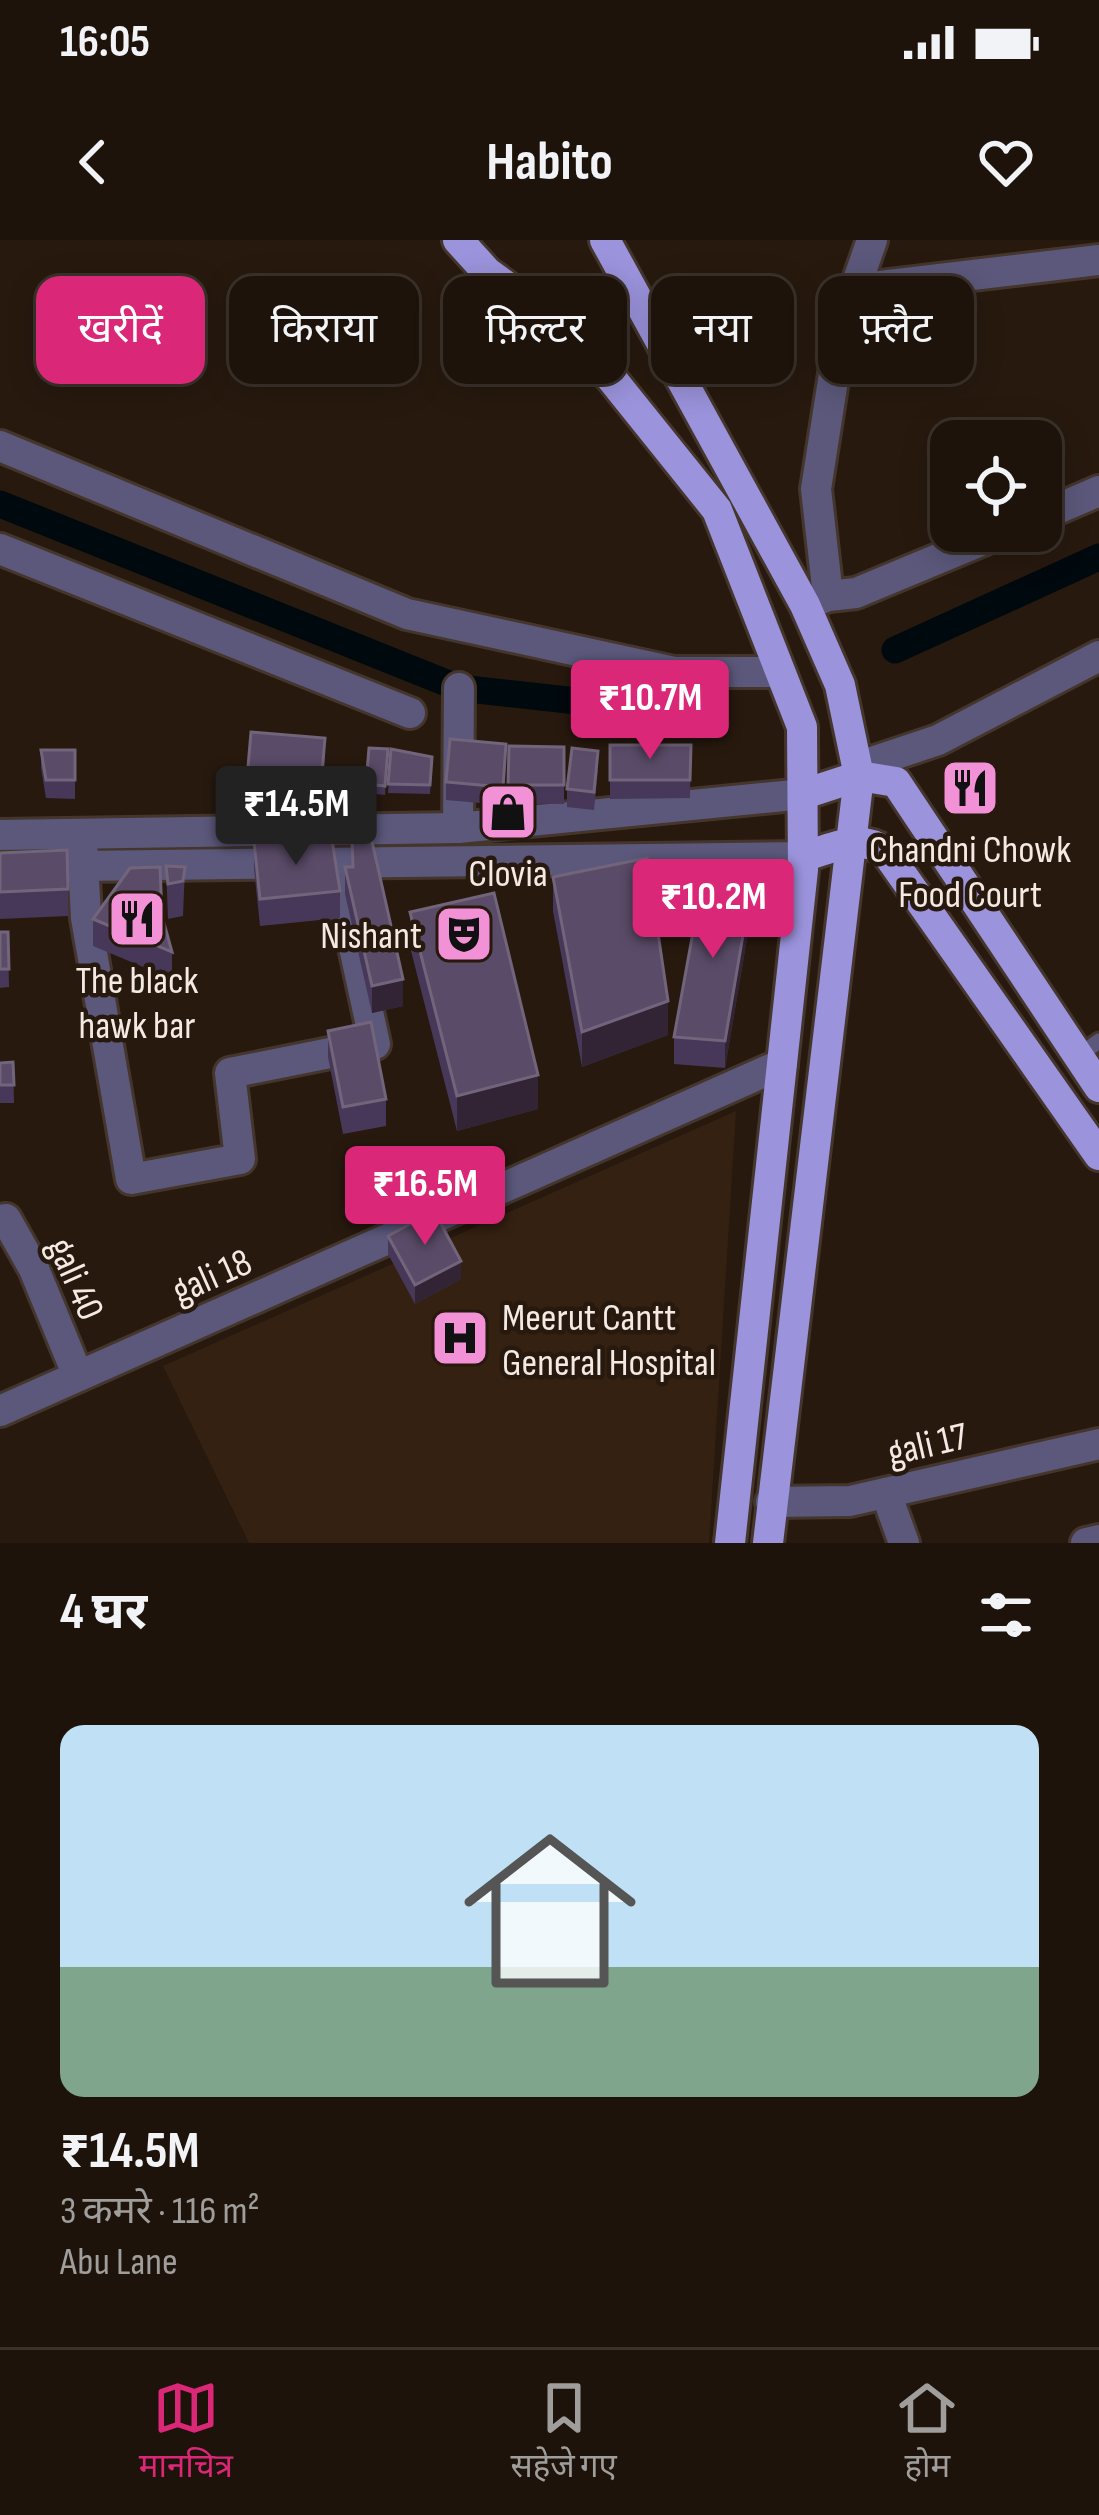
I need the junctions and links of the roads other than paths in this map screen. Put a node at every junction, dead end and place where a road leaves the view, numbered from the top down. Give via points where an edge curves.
1 (458, 240) edge
2 (605, 240) edge
3 (872, 240) edge
4 (1099, 260) edge
5 (860, 276) edge
6 (969, 276) edge
7 (832, 384) edge
8 (0, 446) edge
9 (1099, 491) edge
10 (1062, 507) edge
11 (0, 549) edge
12 (955, 552) edge
13 (816, 600) junction
14 (1099, 656) edge
15 (780, 672) junction
16 (459, 688) dead end
17 (410, 713) dead end
18 (858, 772) junction
19 (804, 794) junction
20 (458, 828) junction
21 (82, 834) junction
22 (0, 835) edge
23 (853, 842) junction
24 (803, 857) junction
25 (336, 864) junction
26 (0, 867) edge
27 (82, 867) junction
28 (1089, 1049) edge
29 (782, 1064) junction
30 (1099, 1087) edge
31 (1099, 1155) edge
32 (0, 1220) edge
33 (78, 1376) junction
34 (0, 1411) edge
35 (1099, 1444) edge
36 (886, 1492) junction
37 (772, 1502) junction
38 (1099, 1540) edge
39 (730, 1543) edge
40 (768, 1543) edge
41 (904, 1543) edge
42 (1086, 1543) edge

1 - 15 main road via 487,272 583,343 716,510
2 - 13 main road
3 - 5 street
4 - 6 street
7 - 13 street via 816,489
8 - 15 street via 407,614 674,672
9 - 10 street
11 - 17 street
12 - 13 street via 856,593
13 - 18 main road
14 - 18 street
15 - 19 main road via 802,727
16 - 20 street
18 - 19 main road
18 - 23 main road
18 - 28 main road via 896,782
19 - 20 street
19 - 24 main road
20 - 21 street
21 - 22 street
21 - 27 street
23 - 24 main road
23 - 31 main road via 871,841 886,852
23 - 37 main road
24 - 25 street
24 - 29 main road
25 - 27 street
25 - 27 street via 375,1044 230,1073 240,1159 131,1179
26 - 27 street
28 - 30 main road
29 - 33 street, gali 18
29 - 39 main road
32 - 33 street, gali 40 via 34,1269
33 - 34 street, gali 18
35 - 36 street, gali 17
36 - 37 street, gali 17
36 - 41 street
37 - 40 main road
38 - 42 street

